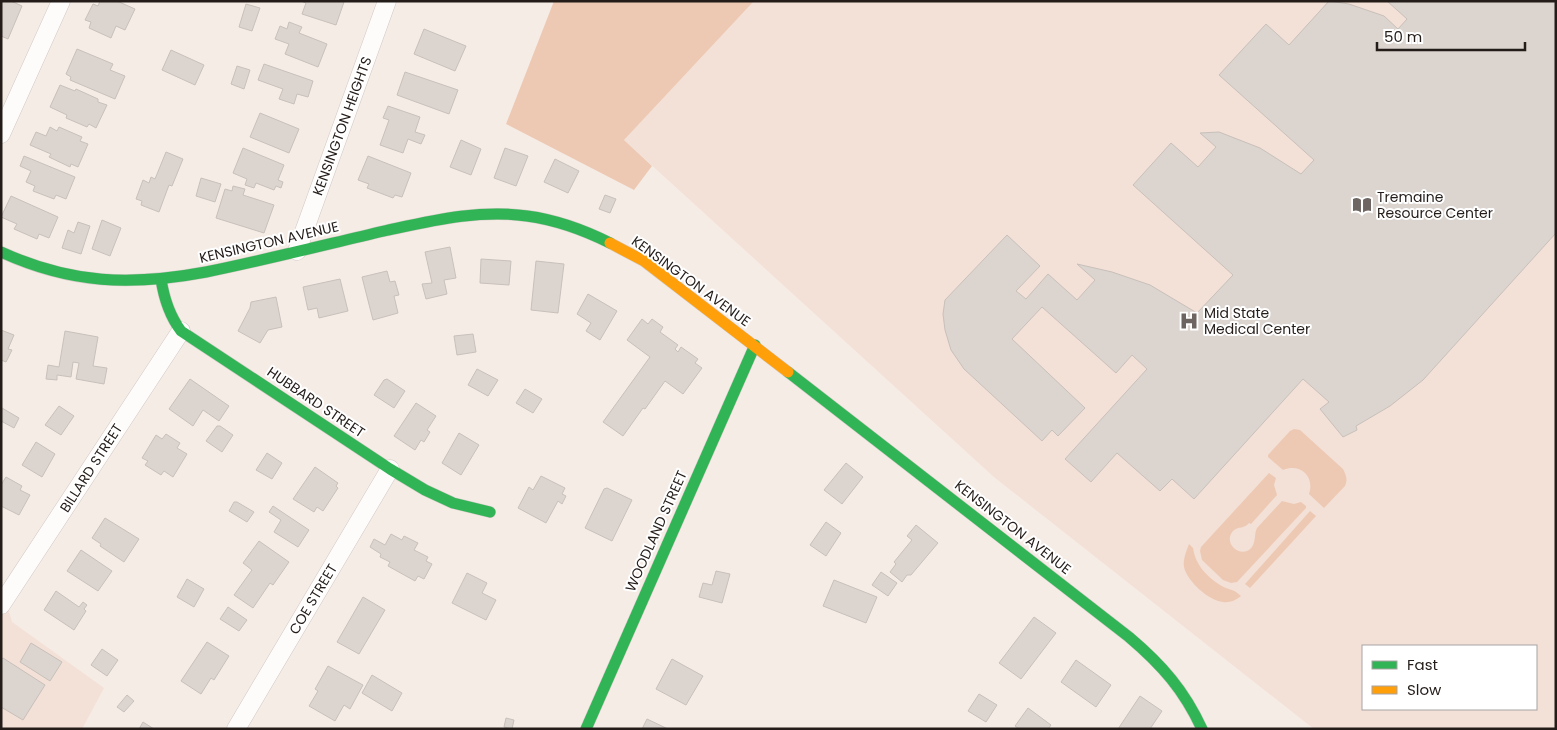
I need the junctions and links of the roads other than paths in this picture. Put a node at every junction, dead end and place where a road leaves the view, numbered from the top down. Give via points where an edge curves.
1 (61, 1) edge
2 (387, 1) edge
3 (1, 134) edge
4 (297, 251) junction
5 (1, 252) edge
6 (162, 279) junction
7 (181, 331) junction
8 (754, 345) junction
9 (390, 470) junction
10 (490, 512) dead end
11 (1, 604) edge
12 (236, 729) edge
13 (586, 729) edge
14 (1202, 729) edge

1 - 3 street
2 - 4 street, KENSINGTON HEIGHTS
4 - 6 main road, KENSINGTON AVENUE
4 - 8 main road, KENSINGTON AVENUE via 432,221 507,214 540,218 575,227 636,256
5 - 6 main road, KENSINGTON AVENUE via 53,272 89,279 122,282
6 - 7 main road, HUBBARD STREET via 170,316
7 - 9 main road, HUBBARD STREET
7 - 11 street, BILLARD STREET
8 - 13 main road, WOODLAND STREET
8 - 14 main road, KENSINGTON AVENUE via 1150,653 1174,678
9 - 10 main road, HUBBARD STREET via 454,503
9 - 12 street, COE STREET

